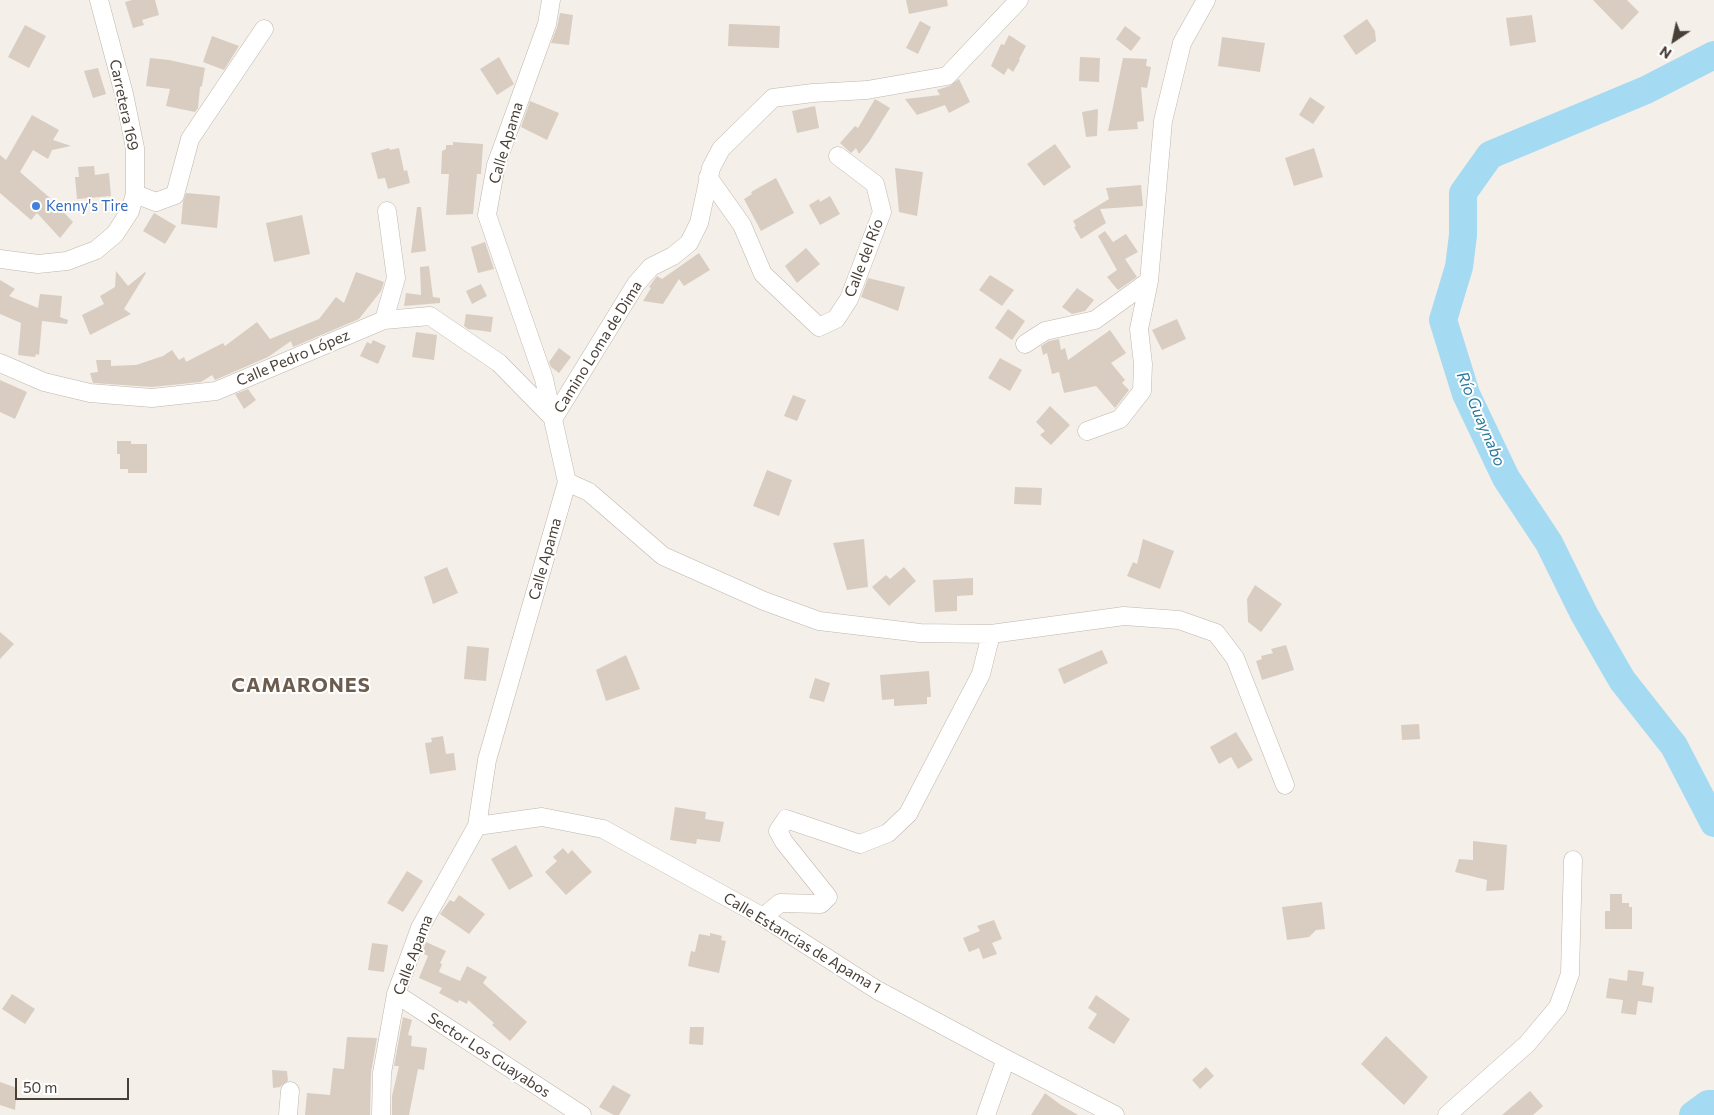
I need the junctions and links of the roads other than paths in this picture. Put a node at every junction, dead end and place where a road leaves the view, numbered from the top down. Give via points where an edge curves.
1 (99, 0) edge
2 (550, 0) edge
3 (1019, 0) edge
4 (1206, 0) edge
5 (264, 29) dead end
6 (838, 156) dead end
7 (708, 178) junction
8 (134, 194) junction
9 (388, 211) dead end
10 (0, 259) edge
11 (1148, 281) junction
12 (384, 320) junction
13 (1024, 344) dead end
14 (0, 363) edge
15 (553, 419) junction
16 (1087, 431) dead end
17 (567, 482) junction
18 (991, 634) junction
19 (1285, 785) dead end
20 (477, 826) junction
21 (1573, 860) dead end
22 (763, 917) junction
23 (396, 994) junction
24 (1006, 1059) junction
25 (290, 1091) dead end
26 (288, 1115) edge
27 (381, 1115) edge
28 (582, 1115) edge
29 (986, 1115) edge
30 (1114, 1115) edge
31 (1447, 1115) edge

1 - 8 street, Carretera 169 via 135,148
2 - 15 street, Calle Apama via 547,24 496,165 487,215 544,378
3 - 7 street, Camino Loma de Dima via 947,76 867,90 773,98 721,149
4 - 11 street via 1182,43 1163,121
5 - 8 street via 190,139 175,195 156,202
6 - 7 street, Calle del Río via 875,184 882,212 849,298 836,319 819,327 763,274 742,226
7 - 15 street, Camino Loma de Dima via 699,223 689,243 651,267 636,284
8 - 10 street, Carretera 169 via 130,211 115,234 96,250 67,261 38,264
9 - 12 street via 396,278
11 - 13 street via 1095,320 1045,331
11 - 16 street via 1139,329 1142,391 1120,419
12 - 14 street, Calle Pedro López via 216,391 152,398 90,393 44,382
12 - 15 street, Calle Pedro López via 430,316 499,363
15 - 17 street, Calle Apama
17 - 18 street via 589,492 663,556 764,601 819,620 920,633
17 - 20 street, Calle Apama via 487,760
18 - 19 street via 1124,616 1179,620 1216,633 1236,658
18 - 22 street via 981,674 908,814 888,833 860,844 786,819 778,831 828,897 821,904 780,903
20 - 22 street, Calle Estancias de Apama 1 via 542,817 602,829
20 - 23 street, Calle Apama via 420,928
21 - 31 street via 1570,974 1558,1007 1527,1044
22 - 24 street, Calle Estancias de Apama 1 via 877,990
23 - 27 street, Calle Apama via 382,1073
23 - 28 street, Sector Los Guayabos
24 - 29 street
24 - 30 street, Calle Estancias de Apama 1
25 - 26 street

